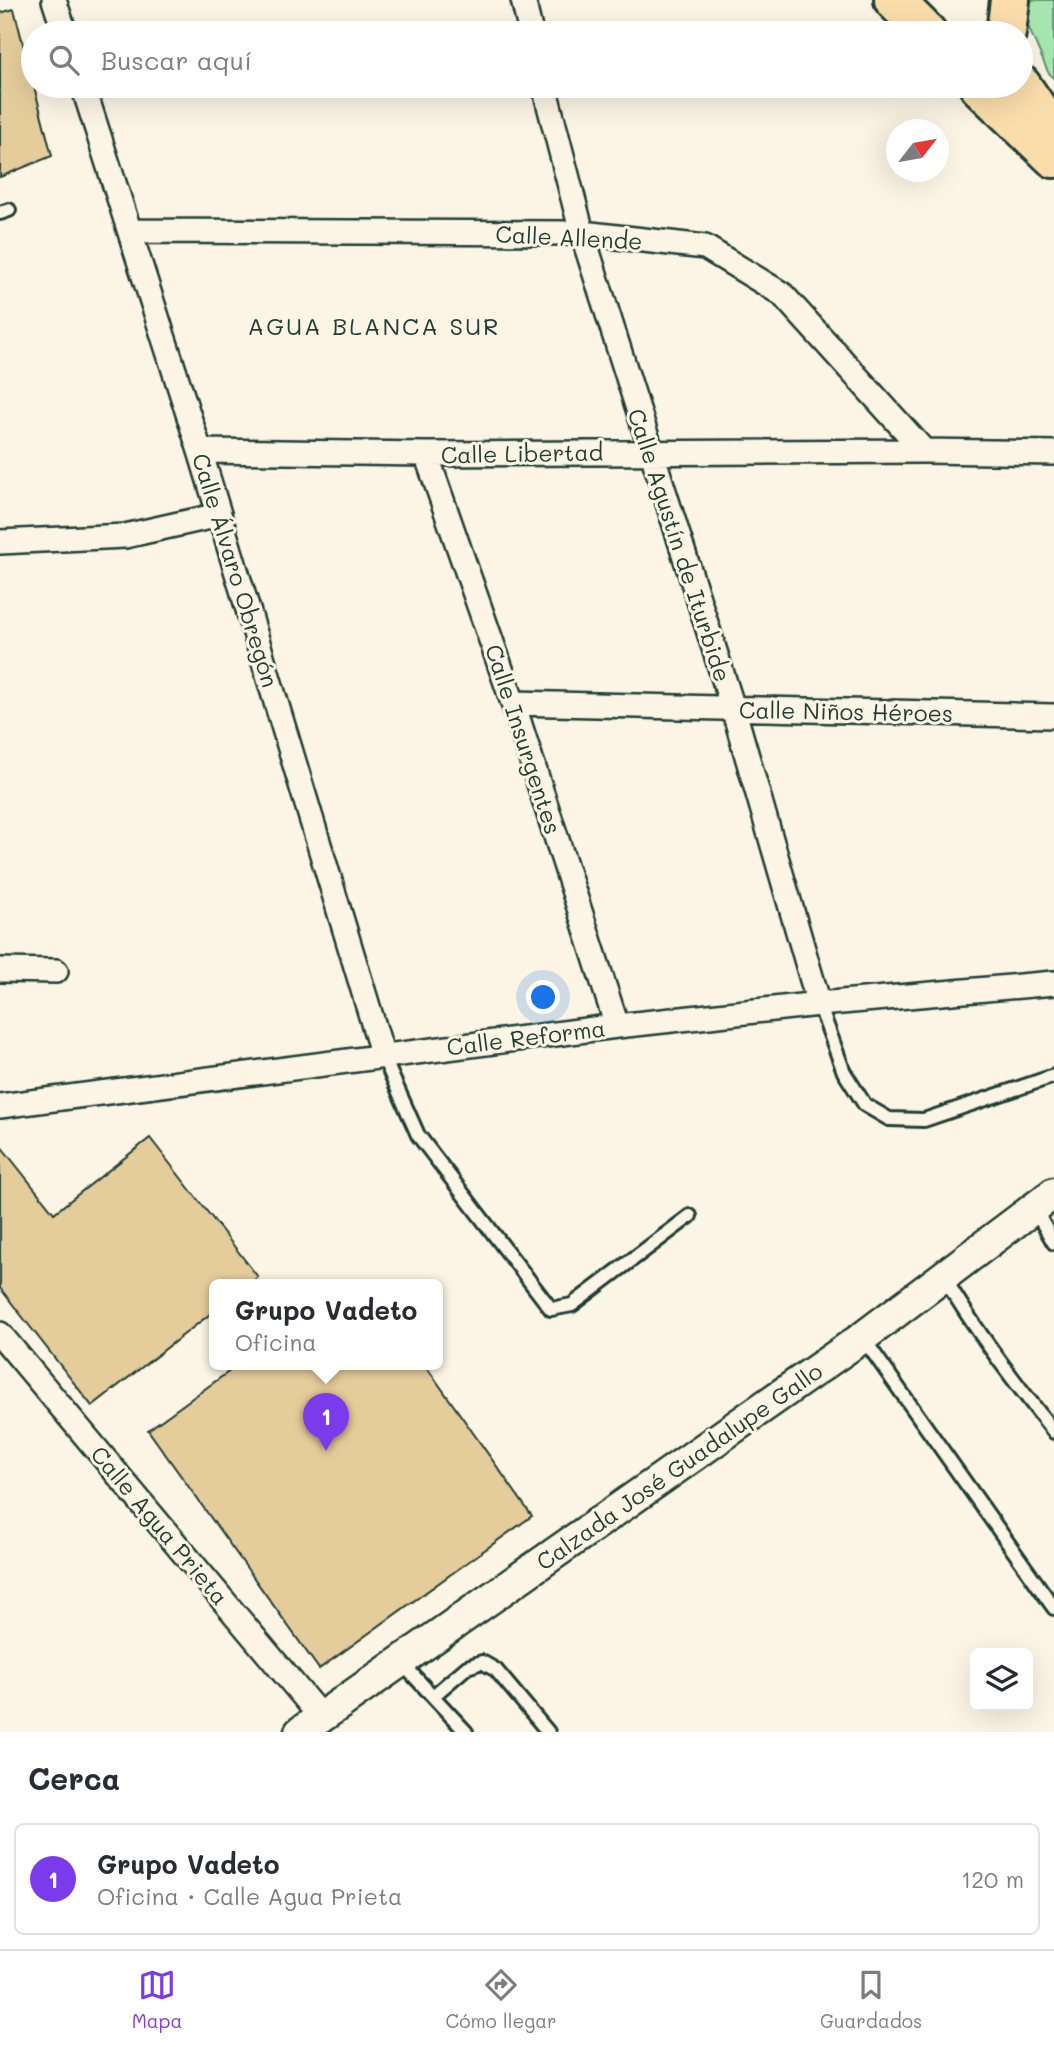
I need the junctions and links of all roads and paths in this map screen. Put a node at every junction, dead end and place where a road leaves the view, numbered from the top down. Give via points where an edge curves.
1 (54, 0) edge
2 (523, 0) edge
3 (894, 0) edge
4 (1010, 0) edge
5 (61, 21) edge
6 (528, 21) edge
7 (915, 21) edge
8 (1007, 21) edge
9 (87, 98) edge
10 (547, 98) edge
11 (992, 98) edge
12 (1030, 98) edge
13 (1054, 126) edge
14 (1054, 158) edge
15 (130, 231) junction
16 (582, 233) junction
17 (924, 450) junction
18 (200, 451) junction
19 (650, 451) junction
20 (1054, 453) edge
21 (426, 454) junction
22 (219, 515) junction
23 (0, 542) edge
24 (513, 703) junction
25 (733, 708) junction
26 (1054, 716) edge
27 (0, 970) edge
28 (56, 971) dead end
29 (1054, 983) edge
30 (819, 1004) junction
31 (617, 1026) junction
32 (383, 1056) junction
33 (1054, 1076) edge
34 (0, 1106) edge
35 (1044, 1201) edge
36 (690, 1216) dead end
37 (1054, 1243) edge
38 (943, 1276) junction
39 (0, 1334) edge
40 (863, 1337) junction
41 (1054, 1432) edge
42 (1054, 1608) edge
43 (400, 1661) junction
44 (433, 1696) junction
45 (310, 1724) edge
46 (466, 1732) edge
47 (548, 1732) edge

1 - 5 street
2 - 6 street
3 - 7 highway
4 - 8 highway
9 - 15 street, Calle Álvaro Obregón
10 - 16 street, Calle Agustín de Iturbide
11 - 14 highway
12 - 13 highway
15 - 16 street, Calle Allende
15 - 18 street, Calle Álvaro Obregón
16 - 17 street, Calle Allende via 705,247 782,294
16 - 19 street, Calle Agustín de Iturbide
17 - 19 street, Calle Libertad
17 - 20 street, Calle Libertad
18 - 21 street, Calle Libertad
18 - 22 street, Calle Álvaro Obregón
19 - 21 street, Calle Libertad
19 - 25 street, Calle Agustín de Iturbide
21 - 24 street, Calle Insurgentes
22 - 23 street via 125,536
22 - 32 street, Calle Álvaro Obregón
24 - 25 street, Calle Niños Héroes
24 - 31 street, Calle Insurgentes
25 - 26 street, Calle Niños Héroes
25 - 30 street, Calle Agustín de Iturbide
27 - 28 street
29 - 30 street, Calle Reforma
30 - 31 street, Calle Reforma
30 - 33 lane via 844,1072 865,1105 889,1119 924,1120
31 - 32 street, Calle Reforma
32 - 34 street, Calle Reforma
32 - 36 lane via 418,1135 551,1309 572,1305
35 - 37 lane
35 - 38 street, Calzada José Guadalupe Gallo
38 - 40 street, Calzada José Guadalupe Gallo
38 - 41 lane
39 - 45 street, Calle Agua Prieta
40 - 42 lane
40 - 43 street, Calzada José Guadalupe Gallo
43 - 44 lane
43 - 45 street, Calzada José Guadalupe Gallo
44 - 46 lane
44 - 47 lane via 467,1667 482,1662 496,1670

